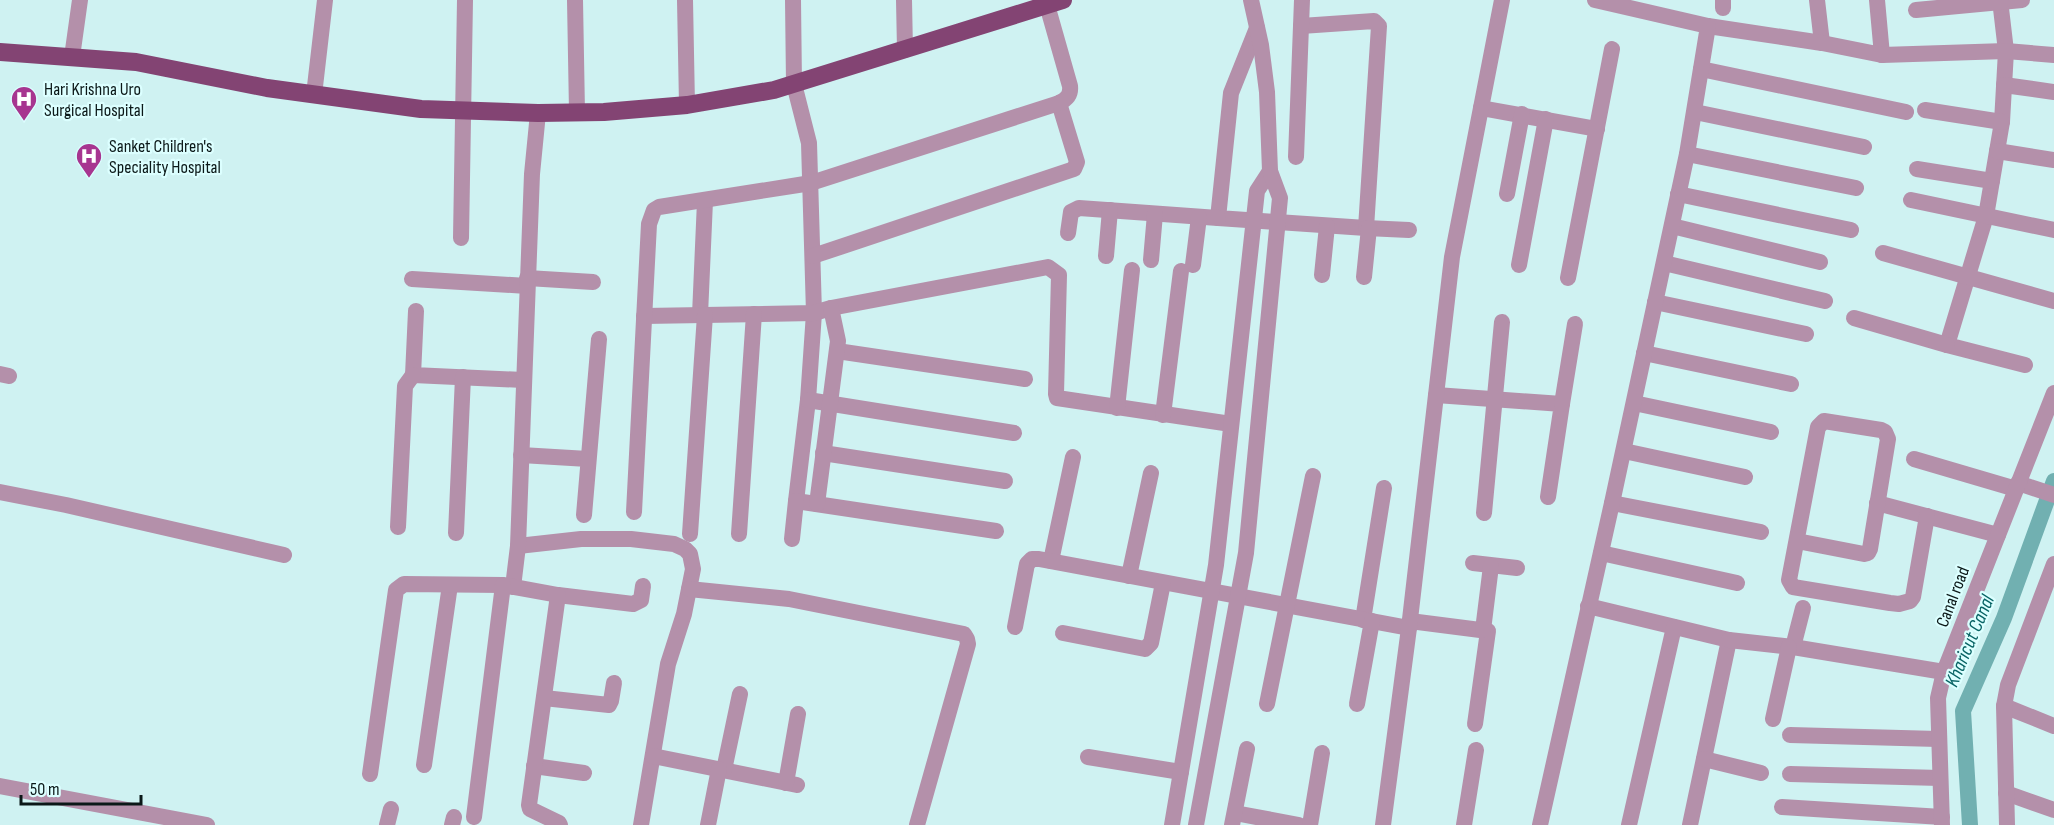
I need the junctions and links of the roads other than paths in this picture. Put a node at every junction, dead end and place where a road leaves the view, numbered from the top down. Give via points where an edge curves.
1 (80, 0) edge
2 (325, 0) edge
3 (465, 0) edge
4 (575, 0) edge
5 (685, 0) edge
6 (793, 0) edge
7 (904, 0) edge
8 (1251, 0) edge
9 (1302, 0) edge
10 (1502, 0) edge
11 (1595, 0) edge
12 (1817, 0) edge
13 (1877, 0) edge
14 (2022, 0) edge
15 (1055, 2) edge
16 (2000, 2) edge
17 (1016, 7) edge
18 (1916, 10) dead end
19 (1301, 26) junction
20 (1708, 26) junction
21 (1257, 28) junction
22 (1822, 43) junction
23 (1612, 49) dead end
24 (905, 50) junction
25 (2006, 51) junction
26 (1, 55) edge
27 (1882, 55) junction
28 (2054, 55) edge
29 (72, 57) junction
30 (1701, 69) junction
31 (794, 84) junction
32 (2004, 85) junction
33 (2054, 92) edge
34 (314, 95) junction
35 (1059, 103) junction
36 (687, 105) junction
37 (1481, 108) junction
38 (463, 110) junction
39 (1925, 110) dead end
40 (577, 112) junction
41 (1695, 112) junction
42 (1906, 112) dead end
43 (538, 113) junction
44 (1522, 114) junction
45 (1546, 119) junction
46 (2002, 122) junction
47 (1597, 129) junction
48 (1864, 147) dead end
49 (1997, 150) junction
50 (1687, 154) junction
51 (1296, 157) dead end
52 (2054, 160) edge
53 (1917, 169) dead end
54 (1270, 171) junction
55 (1992, 182) junction
56 (811, 183) junction
57 (1856, 188) dead end
58 (1507, 194) dead end
59 (1678, 194) junction
60 (1911, 200) dead end
61 (705, 201) junction
62 (1110, 210) junction
63 (1155, 214) junction
64 (1986, 216) junction
65 (1199, 217) junction
66 (1218, 218) junction
67 (1254, 221) junction
68 (1278, 223) junction
69 (1327, 226) junction
70 (1672, 226) junction
71 (1368, 228) junction
72 (1410, 230) dead end
73 (1851, 230) dead end
74 (2054, 230) edge
75 (1068, 233) dead end
76 (461, 238) dead end
77 (1883, 253) dead end
78 (813, 256) junction
79 (1106, 256) dead end
80 (1151, 260) dead end
81 (1820, 262) dead end
82 (1664, 263) junction
83 (1519, 266) dead end
84 (1132, 270) dead end
85 (1322, 275) dead end
86 (1364, 277) dead end
87 (1568, 278) dead end
88 (1968, 278) junction
89 (412, 279) dead end
90 (527, 282) junction
91 (593, 282) dead end
92 (1825, 301) dead end
93 (2054, 301) edge
94 (1655, 302) junction
95 (831, 308) junction
96 (416, 311) dead end
97 (814, 313) junction
98 (754, 314) junction
99 (702, 315) junction
100 (644, 316) junction
101 (1854, 318) dead end
102 (1502, 322) dead end
103 (1575, 324) dead end
104 (1806, 334) dead end
105 (599, 339) dead end
106 (1947, 345) junction
107 (837, 351) junction
108 (1644, 353) junction
109 (2025, 365) dead end
110 (413, 375) junction
111 (463, 377) junction
112 (1025, 379) dead end
113 (523, 380) junction
114 (1791, 384) dead end
115 (2054, 393) edge
116 (1436, 395) junction
117 (1496, 399) junction
118 (808, 400) junction
119 (1634, 403) junction
120 (831, 404) junction
121 (1563, 404) junction
122 (1117, 408) junction
123 (1163, 415) junction
124 (1231, 424) junction
125 (1771, 432) dead end
126 (1014, 433) dead end
127 (1624, 451) junction
128 (823, 453) junction
129 (520, 455) junction
130 (1073, 457) dead end
131 (588, 459) junction
132 (1914, 459) dead end
133 (1150, 473) dead end
134 (1312, 476) dead end
135 (1745, 477) dead end
136 (1005, 481) dead end
137 (2018, 485) junction
138 (1384, 488) dead end
139 (0, 492) edge
140 (2054, 495) edge
141 (1548, 497) dead end
142 (796, 501) junction
143 (1612, 503) junction
144 (817, 504) junction
145 (1877, 504) junction
146 (634, 512) dead end
147 (1484, 513) dead end
148 (584, 515) dead end
149 (1927, 516) junction
150 (398, 527) dead end
151 (996, 531) dead end
152 (1761, 532) dead end
153 (456, 533) dead end
154 (690, 534) dead end
155 (739, 534) dead end
156 (1998, 535) junction
157 (792, 538) dead end
158 (1797, 541) junction
159 (518, 546) junction
160 (1600, 553) junction
161 (284, 555) dead end
162 (1051, 561) junction
163 (1473, 563) dead end
164 (2054, 564) edge
165 (1491, 566) junction
166 (1517, 568) dead end
167 (1129, 576) junction
168 (1162, 583) junction
169 (1737, 583) dead end
170 (450, 585) junction
171 (508, 586) junction
172 (643, 586) dead end
173 (689, 588) junction
174 (1211, 592) junction
175 (558, 595) junction
176 (1238, 597) junction
177 (1286, 606) junction
178 (1588, 606) junction
179 (1803, 608) dead end
180 (1367, 621) junction
181 (1410, 625) junction
182 (1015, 627) dead end
183 (1674, 627) junction
184 (1484, 630) junction
185 (1063, 633) dead end
186 (1729, 640) junction
187 (1791, 647) junction
188 (1944, 672) junction
189 (614, 683) dead end
190 (740, 694) dead end
191 (544, 698) junction
192 (1267, 704) dead end
193 (1357, 704) dead end
194 (2004, 706) junction
195 (798, 714) dead end
196 (1773, 719) dead end
197 (1476, 724) dead end
198 (2054, 726) edge
199 (1790, 735) dead end
200 (1938, 739) junction
201 (1247, 749) dead end
202 (1476, 750) dead end
203 (1322, 753) dead end
204 (652, 756) junction
205 (1088, 757) dead end
206 (1704, 759) junction
207 (424, 765) dead end
208 (534, 766) junction
209 (721, 770) junction
210 (1181, 772) junction
211 (584, 773) dead end
212 (1761, 773) dead end
213 (370, 774) dead end
214 (1790, 774) dead end
215 (1940, 778) junction
216 (0, 786) edge
217 (2006, 793) junction
218 (1782, 807) dead end
219 (2054, 810) edge
220 (474, 818) dead end
221 (1234, 819) edge
222 (1942, 821) edge
223 (207, 825) edge
224 (560, 825) edge
225 (641, 825) edge
226 (708, 825) edge
227 (916, 825) edge
228 (1172, 825) edge
229 (1196, 825) edge
230 (1299, 825) edge
231 (1310, 825) edge
232 (1383, 825) edge
233 (1464, 825) edge
234 (1540, 825) edge
235 (1629, 825) edge
236 (1690, 825) edge
237 (2007, 825) edge

1 - 29 street
2 - 34 street
3 - 38 street
4 - 40 street
5 - 36 street
6 - 31 street
7 - 24 street
8 - 21 street
9 - 19 street
10 - 37 street
11 - 20 street
12 - 22 street
13 - 27 street
14 - 16 street
15 - 17 main road
15 - 35 street via 1070,86 1066,100
16 - 18 street
16 - 25 street
17 - 24 main road
19 - 51 street
19 - 71 street via 1374,21 1379,26
20 - 22 street
20 - 30 street
21 - 54 street via 1267,92
21 - 66 street via 1231,93
22 - 27 street
23 - 47 street
24 - 31 main road
25 - 27 street
25 - 28 street
25 - 32 street
26 - 29 main road
29 - 34 main road via 136,62
30 - 41 street
30 - 42 street
31 - 36 main road
31 - 56 street via 806,126
32 - 33 street
32 - 46 street
34 - 38 main road via 421,109
35 - 56 street
35 - 78 street via 1077,162 1074,169
36 - 40 main road
37 - 44 street
37 - 116 street via 1452,258
38 - 43 main road
38 - 76 street
39 - 46 street
40 - 43 main road
41 - 48 street
41 - 50 street
43 - 90 street
44 - 45 street
44 - 58 street
45 - 47 street
45 - 83 street
46 - 49 street
47 - 87 street
49 - 52 street
49 - 55 street
50 - 57 street
50 - 59 street
53 - 55 street
54 - 67 street via 1257,190
54 - 68 street via 1280,198
55 - 64 street
56 - 61 street
56 - 78 street
59 - 70 street
59 - 73 street
60 - 64 street
61 - 99 street
61 - 100 street via 654,210 649,225
62 - 63 street
62 - 75 street via 1074,209
62 - 79 street
63 - 65 street
63 - 80 street
64 - 74 street
64 - 88 street
65 - 66 street
65 - 123 street
66 - 67 street
67 - 68 street
67 - 124 street
68 - 69 street
68 - 176 street via 1246,553
69 - 71 street
69 - 85 street
70 - 81 street
70 - 82 street
71 - 72 street
71 - 86 street
77 - 88 street
78 - 97 street
82 - 92 street
82 - 94 street
84 - 122 street
88 - 93 street
88 - 106 street
89 - 90 street
90 - 91 street
90 - 113 street
94 - 104 street
94 - 108 street
95 - 97 street
95 - 107 street
95 - 122 street via 1048,267 1059,275 1057,398
96 - 110 street
97 - 98 street
97 - 118 street
98 - 99 street
98 - 155 street
99 - 100 street
99 - 154 street
100 - 146 street
101 - 106 street
102 - 117 street
103 - 121 street
105 - 131 street
106 - 109 street
107 - 112 street
107 - 120 street
108 - 114 street
108 - 119 street
110 - 111 street
110 - 150 street via 405,386
111 - 113 street
111 - 153 street
113 - 129 street
115 - 137 street, Canal road
116 - 117 street
116 - 181 street
117 - 121 street
117 - 147 street
118 - 120 street
118 - 142 street
119 - 125 street
119 - 127 street
120 - 126 street
120 - 128 street
121 - 141 street
122 - 123 street
123 - 124 street
124 - 174 street
127 - 135 street
127 - 143 street
128 - 136 street
128 - 144 street
129 - 131 street
129 - 159 street
130 - 162 street
131 - 148 street
132 - 137 street
133 - 167 street
134 - 177 street
137 - 140 street
137 - 156 street, Canal road
138 - 180 street
139 - 161 street
142 - 144 street
142 - 157 street
143 - 152 street
143 - 160 street
144 - 151 street
145 - 149 street
145 - 158 street via 1868,553
145 - 158 street via 1887,435 1881,430 1824,421 1818,427
149 - 156 street
149 - 158 street via 1913,597 1905,603 1793,587 1790,580
156 - 188 street, Canal road
159 - 171 street
159 - 173 street via 581,539 674,544 686,549 693,560
160 - 169 street
160 - 178 street
162 - 167 street
162 - 182 street via 1032,559 1027,564
163 - 165 street
164 - 194 street via 2008,685
165 - 166 street
165 - 184 street
167 - 168 street
168 - 174 street
168 - 185 street via 1151,643 1145,649
170 - 171 street
170 - 207 street
170 - 213 street via 404,584 396,590
171 - 175 street
171 - 220 street
172 - 175 street via 641,600 633,604
173 - 204 street via 668,664
173 - 227 street via 789,599 964,634 968,644
174 - 176 street
174 - 210 street
175 - 191 street
176 - 177 street
176 - 229 street
177 - 180 street
177 - 192 street
178 - 183 street
178 - 234 street
179 - 187 street
180 - 181 street
180 - 193 street
181 - 184 street
181 - 232 street
183 - 186 street
183 - 235 street
184 - 197 street via 1489,633
186 - 187 street
186 - 206 street
187 - 188 street
187 - 196 street
188 - 200 street, Canal road via 1938,698
189 - 191 street via 609,705
190 - 209 street
191 - 208 street
194 - 198 street
194 - 217 street
195 - 209 street via 791,784
199 - 200 street
200 - 215 street, Canal road
201 - 221 street
202 - 233 street
203 - 231 street
204 - 209 street
204 - 225 street
205 - 210 street
206 - 212 street
206 - 236 street
208 - 211 street
208 - 224 street via 530,809
209 - 226 street
210 - 228 street
214 - 215 street
215 - 222 street, Canal road
216 - 223 street
217 - 219 street
217 - 237 street
218 - 222 street
221 - 230 street

